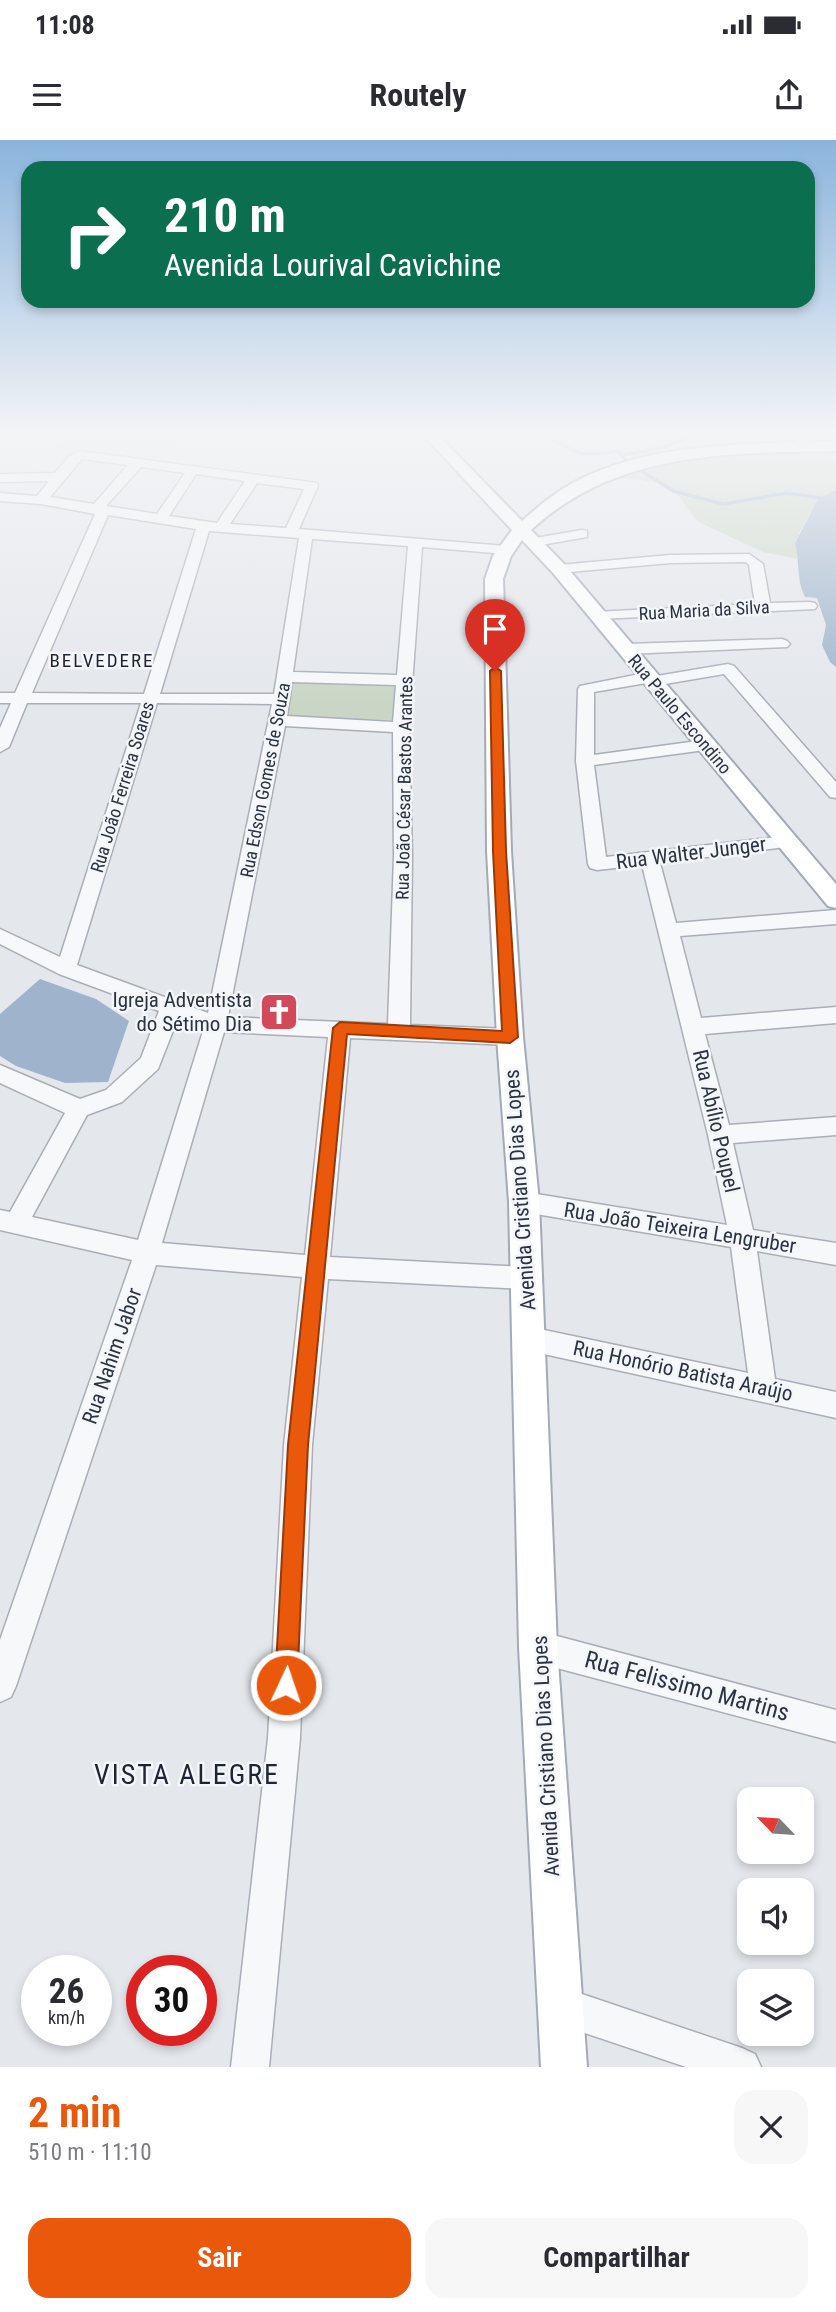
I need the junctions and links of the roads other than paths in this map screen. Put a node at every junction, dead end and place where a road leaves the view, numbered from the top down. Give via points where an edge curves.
1 (94, 525) edge
2 (203, 525) edge
3 (301, 525) edge
4 (507, 525) edge
5 (532, 525) edge
6 (212, 526) junction
7 (298, 534) junction
8 (582, 534) dead end
9 (521, 541) junction
10 (415, 543) junction
11 (559, 569) junction
12 (810, 606) dead end
13 (763, 607) junction
14 (598, 615) junction
15 (782, 644) dead end
16 (625, 649) junction
17 (285, 677) junction
18 (651, 679) junction
19 (404, 680) junction
20 (0, 698) edge
21 (20, 698) junction
22 (281, 699) junction
23 (148, 700) junction
24 (278, 721) junction
25 (401, 727) junction
26 (705, 745) junction
27 (0, 747) edge
28 (585, 761) junction
29 (836, 793) edge
30 (786, 842) junction
31 (650, 859) junction
32 (836, 900) edge
33 (836, 916) edge
34 (670, 930) junction
35 (0, 936) edge
36 (66, 970) junction
37 (171, 1008) junction
38 (836, 1015) edge
39 (216, 1024) junction
40 (693, 1027) junction
41 (340, 1028) junction
42 (399, 1032) junction
43 (510, 1037) junction
44 (0, 1073) edge
45 (79, 1109) junction
46 (836, 1126) edge
47 (720, 1135) junction
48 (524, 1202) junction
49 (7, 1223) edge
50 (742, 1237) junction
51 (147, 1253) junction
52 (836, 1254) edge
53 (316, 1267) junction
54 (526, 1278) junction
55 (530, 1339) junction
56 (763, 1387) junction
57 (836, 1405) edge
58 (538, 1647) junction
59 (0, 1686) edge
60 (836, 1726) edge
61 (561, 2006) junction
62 (250, 2067) edge
63 (564, 2067) edge
64 (742, 2067) edge

1 - 21 street
2 - 6 street
3 - 7 street, Rua Edson Gomes de Souza
4 - 9 main road, Rua Paulo Escondino
5 - 9 main road, Avenida Cristiano Dias Lopes
6 - 7 street
6 - 23 street, Rua João Ferreira Soares
7 - 10 street
7 - 17 street, Rua Edson Gomes de Souza
8 - 9 street
9 - 10 street
9 - 11 main road, Rua Paulo Escondino
9 - 43 main road, Avenida Cristiano Dias Lopes via 497,566 493,593 499,851
10 - 19 street, Rua João César Bastos Arantes
11 - 13 street via 689,557 749,558 756,564
11 - 14 main road, Rua Paulo Escondino
12 - 13 street, Rua Maria da Silva
13 - 14 street, Rua Maria da Silva
14 - 16 main road, Rua Paulo Escondino
15 - 16 street, Rua Maria da Silva
16 - 18 main road, Rua Paulo Escondino
17 - 19 street
17 - 22 street, Rua Edson Gomes de Souza
18 - 26 main road, Rua Paulo Escondino
18 - 28 street via 586,689
18 - 29 street via 728,669
19 - 25 street, Rua João César Bastos Arantes
20 - 21 street
21 - 23 street
21 - 27 street
22 - 23 street
22 - 24 street, Rua Edson Gomes de Souza
23 - 36 street, Rua João Ferreira Soares
24 - 25 street
24 - 39 street, Rua Edson Gomes de Souza
25 - 42 street, Rua João César Bastos Arantes
26 - 28 street
26 - 30 main road, Rua Paulo Escondino
28 - 31 street, Rua Walter Junger via 597,864
30 - 31 street, Rua Walter Junger
30 - 32 main road, Rua Paulo Escondino
31 - 34 street, Rua Abílio Poupel
33 - 34 street
34 - 40 street, Rua Abílio Poupel
35 - 36 street
36 - 37 street
37 - 39 street
37 - 45 street via 150,1063 114,1096
38 - 40 street
39 - 41 street
39 - 51 street, Rua Nahim Jabor
40 - 47 street, Rua Abílio Poupel
41 - 42 street
41 - 53 street
42 - 43 street
43 - 48 main road, Avenida Cristiano Dias Lopes
44 - 45 street
45 - 49 street
46 - 47 street
47 - 50 street, Rua Abílio Poupel
48 - 50 street, Rua João Teixeira Lengruber
48 - 54 main road, Avenida Cristiano Dias Lopes
49 - 51 street
50 - 52 street, Rua João Teixeira Lengruber
50 - 56 street, Rua Abílio Poupel
51 - 53 street
51 - 59 street, Rua Nahim Jabor
53 - 54 street
53 - 62 street via 298,1445 284,1738
54 - 55 main road, Avenida Cristiano Dias Lopes
55 - 56 street, Rua Honório Batista Araújo
55 - 58 main road, Avenida Cristiano Dias Lopes
56 - 57 street, Rua Honório Batista Araújo
58 - 60 street, Rua Felissimo Martins
58 - 61 main road, Avenida Cristiano Dias Lopes
61 - 63 main road, Avenida Cristiano Dias Lopes
61 - 64 street

